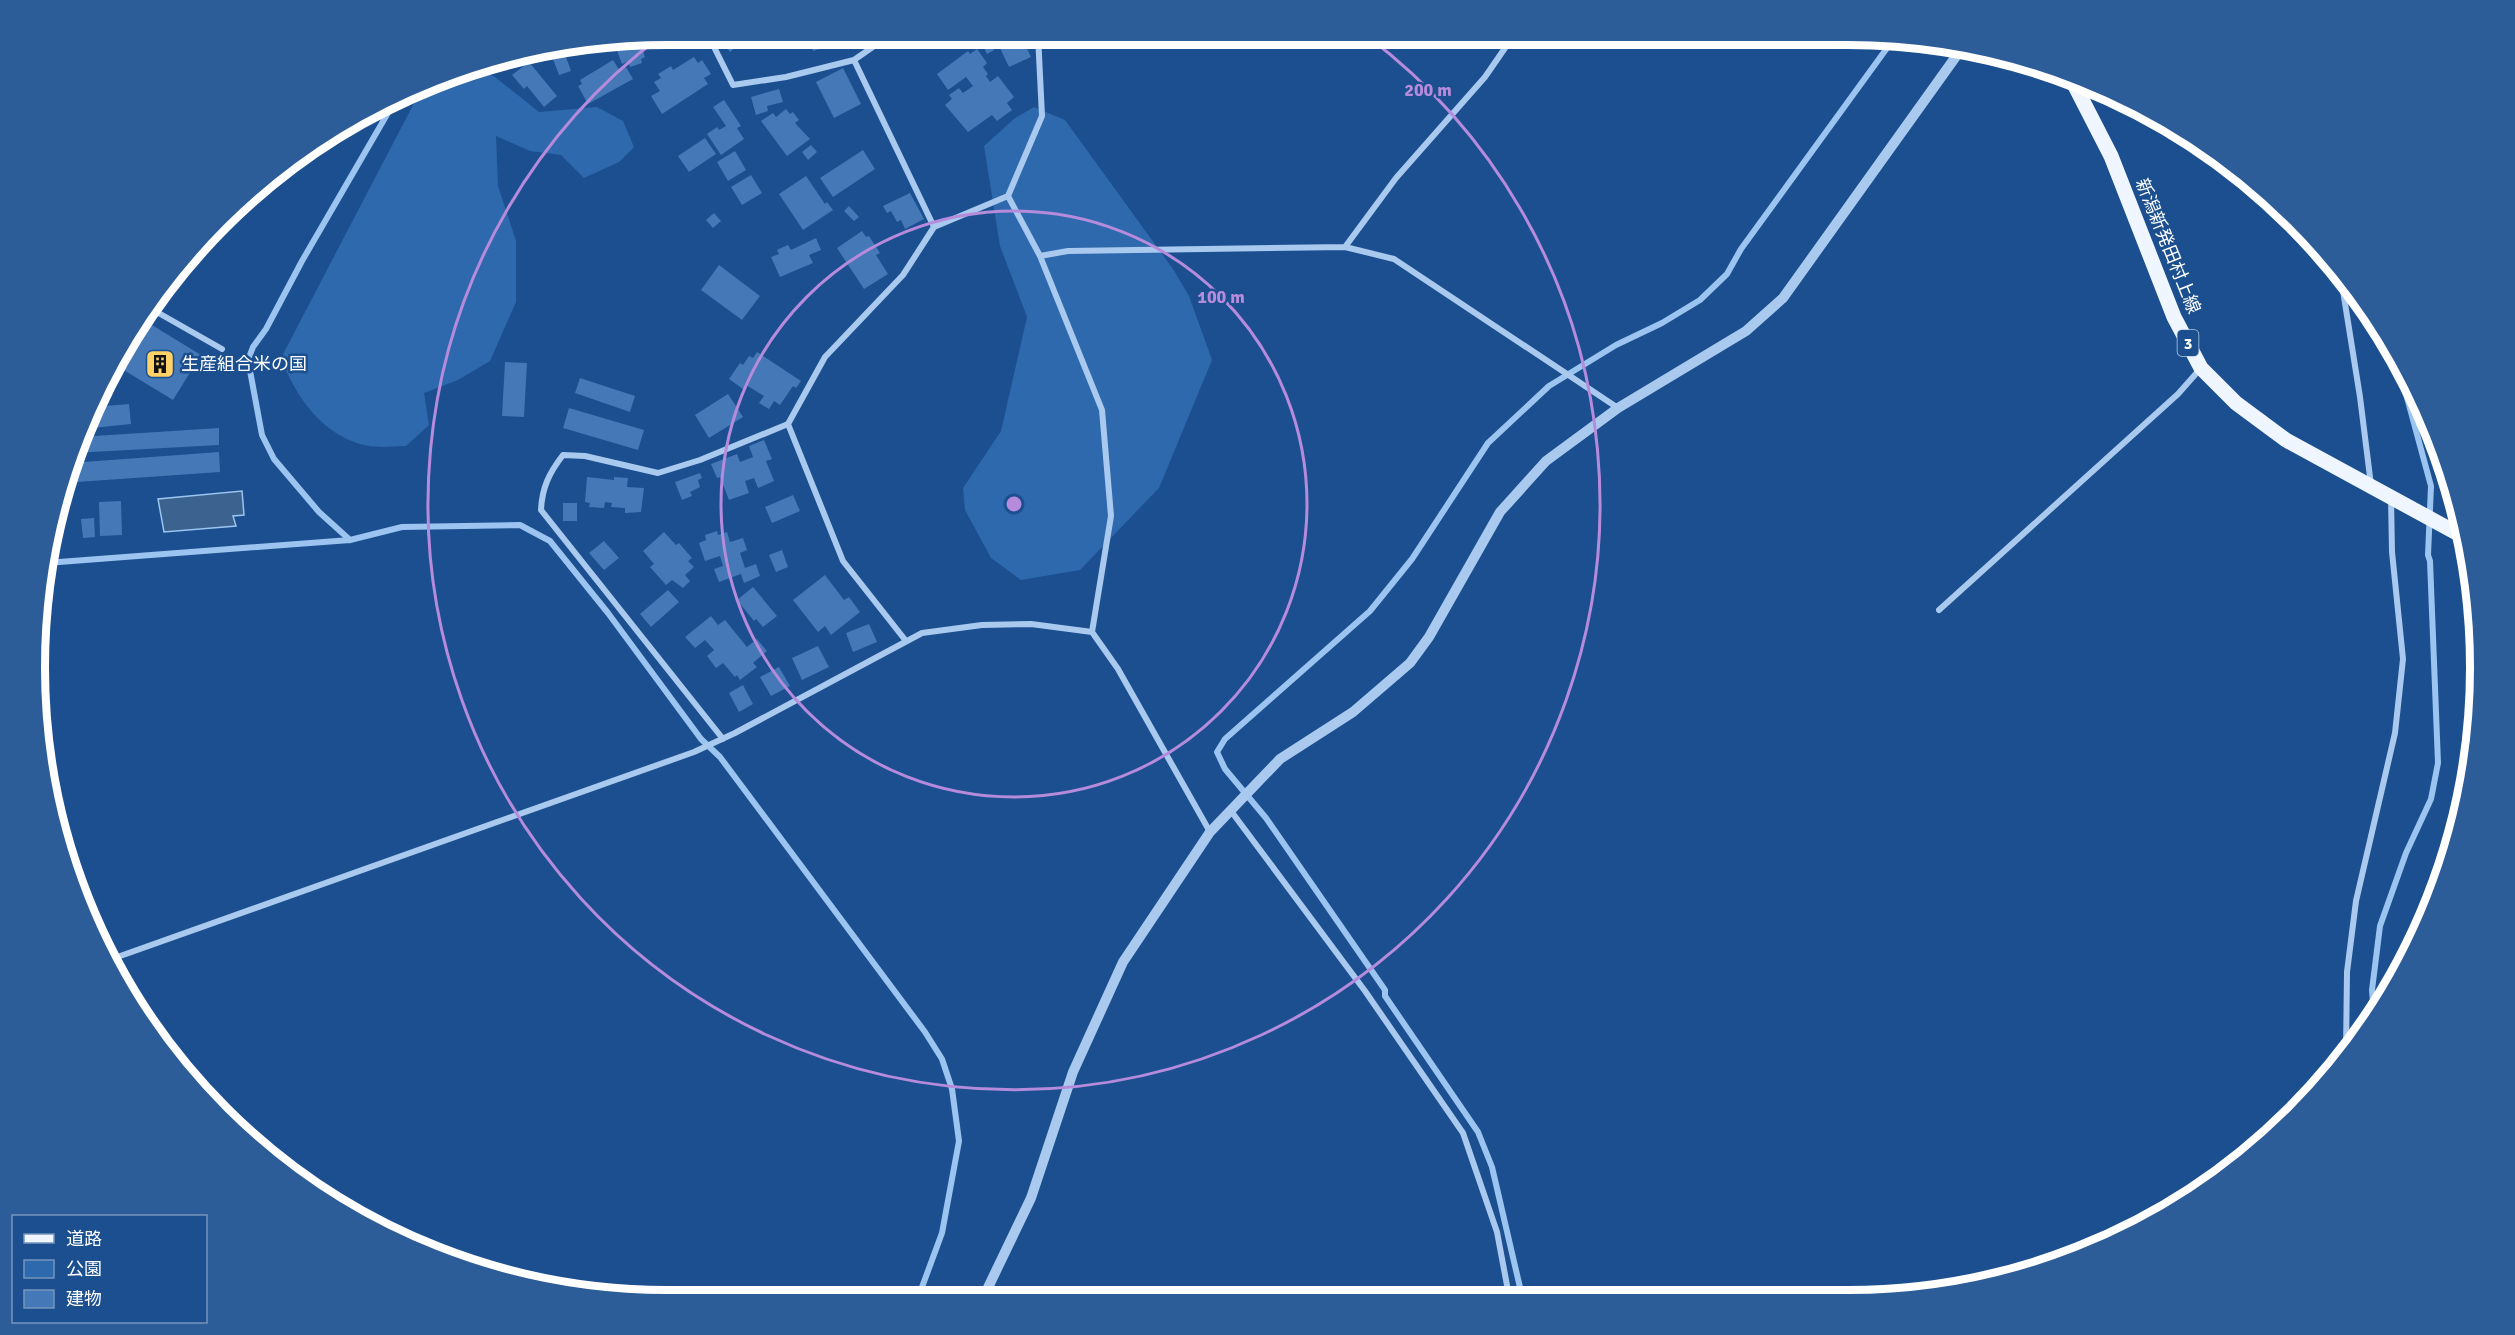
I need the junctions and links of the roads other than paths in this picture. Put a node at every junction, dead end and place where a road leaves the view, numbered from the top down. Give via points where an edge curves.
1 (713, 45) edge
2 (876, 45) edge
3 (1038, 45) edge
4 (1507, 45) edge
5 (1957, 55) edge
6 (854, 60) junction
7 (2076, 88) edge
8 (1008, 196) junction
9 (934, 227) junction
10 (1345, 247) junction
11 (1040, 256) junction
12 (2343, 292) edge
13 (157, 312) edge
14 (222, 349) dead end
15 (2201, 368) junction
16 (1618, 408) junction
17 (788, 424) junction
18 (2371, 486) junction
19 (2391, 497) junction
20 (2455, 532) edge
21 (1940, 610) dead end
22 (1092, 632) junction
23 (906, 641) junction
24 (723, 739) junction
25 (1231, 811) junction
26 (1210, 832) junction
27 (117, 958) edge
28 (2346, 1039) edge
29 (987, 1290) edge
30 (1508, 1290) edge

1 - 6 street via 733,85
2 - 6 street
3 - 8 street via 1042,116
4 - 10 street via 1485,77 1396,178
5 - 16 street via 1783,298 1746,331
6 - 9 street
7 - 15 main road, 新潟新発田村上線 / 3 via 2111,156 2174,317
8 - 9 street
8 - 11 street
9 - 17 street via 903,274 825,357
10 - 11 street via 1068,251
10 - 16 street via 1394,259
11 - 22 street via 1102,410 1111,516
12 - 18 street
13 - 14 street
15 - 18 main road, 新潟新発田村上線 / 3 via 2236,403 2286,440
15 - 21 street via 2170,402
16 - 25 street via 1546,461 1500,512 1429,637 1410,663 1353,712 1280,759
17 - 23 street via 843,561
17 - 24 street via 658,473 585,456 563,455 550,471 542,495 541,510
18 - 19 main road, 新潟新発田村上線 / 3
19 - 20 main road, 新潟新発田村上線 / 3
19 - 28 street via 2392,552 2403,659 2395,732 2356,901 2347,972
22 - 23 street via 1030,624 982,625 922,633
22 - 26 street via 1118,669
23 - 24 street
24 - 27 street
25 - 26 street
25 - 30 street via 1365,991 1463,1132 1497,1232
26 - 29 street via 1123,962 1073,1072 1031,1198

